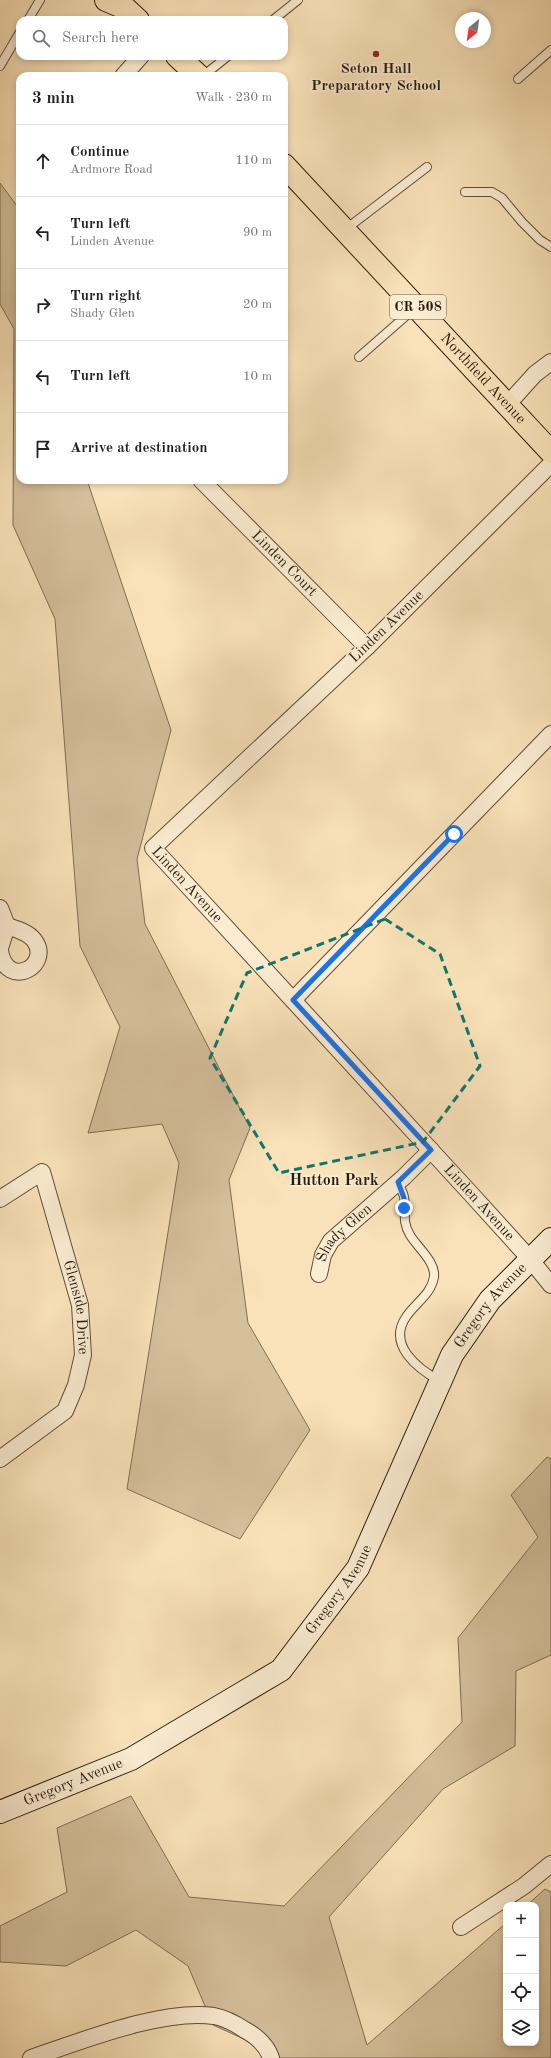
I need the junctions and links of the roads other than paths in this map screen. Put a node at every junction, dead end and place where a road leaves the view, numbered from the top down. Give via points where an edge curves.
1 (40, 0) edge
2 (298, 0) edge
3 (30, 16) edge
4 (278, 16) edge
5 (16, 39) edge
6 (551, 50) edge
7 (137, 60) edge
8 (181, 60) edge
9 (223, 60) edge
10 (0, 66) edge
11 (126, 72) edge
12 (195, 72) edge
13 (208, 72) edge
14 (518, 79) dead end
15 (427, 167) dead end
16 (288, 169) edge
17 (465, 192) dead end
18 (345, 229) junction
19 (551, 247) edge
20 (417, 306) junction
21 (358, 357) dead end
22 (551, 362) edge
23 (508, 404) junction
24 (551, 452) edge
25 (551, 464) edge
26 (205, 484) edge
27 (367, 647) junction
28 (551, 734) edge
29 (0, 908) edge
30 (7, 926) junction
31 (0, 948) edge
32 (0, 952) edge
33 (293, 1000) junction
34 (431, 1150) junction
35 (398, 1182) junction
36 (0, 1199) edge
37 (551, 1239) edge
38 (530, 1259) junction
39 (320, 1274) dead end
40 (551, 1285) edge
41 (440, 1381) junction
42 (0, 1459) edge
43 (0, 1812) edge
44 (551, 1864) edge
45 (461, 1927) dead end
46 (31, 2058) edge
47 (271, 2058) edge

1 - 3 lane
2 - 4 lane
5 - 10 lane
6 - 14 lane
7 - 11 street
8 - 12 main road
9 - 13 lane
15 - 18 lane
16 - 18 main road, Northfield Avenue / CR 508
17 - 19 lane via 492,192 502,198 527,227
18 - 20 main road, Northfield Avenue / CR 508
20 - 21 lane
20 - 23 main road, Northfield Avenue / CR 508
22 - 23 street via 535,374
23 - 24 main road, Northfield Avenue / CR 508
25 - 27 street, Linden Avenue
26 - 27 street, Linden Court
27 - 33 street, Linden Avenue via 153,848
28 - 33 street
29 - 30 street
30 - 31 street
30 - 32 street via 22,931 34,940 38,947 38,957 29,970 20,972 9,969
33 - 34 street, Linden Avenue
34 - 35 street, Shady Glen
34 - 38 street, Linden Avenue
35 - 39 street, Shady Glen via 331,1241 323,1255
35 - 41 lane via 404,1198 403,1218 409,1235 431,1264 434,1276 428,1292 405,1318 400,1334 401,1346 424,1372
36 - 42 street, Glenside Drive via 42,1172 80,1305 83,1354 76,1385 65,1411
37 - 38 main road, Gregory Avenue
38 - 40 street, Linden Avenue
38 - 41 main road, Gregory Avenue via 490,1300 452,1355
41 - 43 main road, Gregory Avenue via 358,1568 281,1670 131,1759
44 - 45 street via 524,1886
46 - 47 street via 92,2037 160,2019 207,2016 215,2016 235,2024 255,2036

